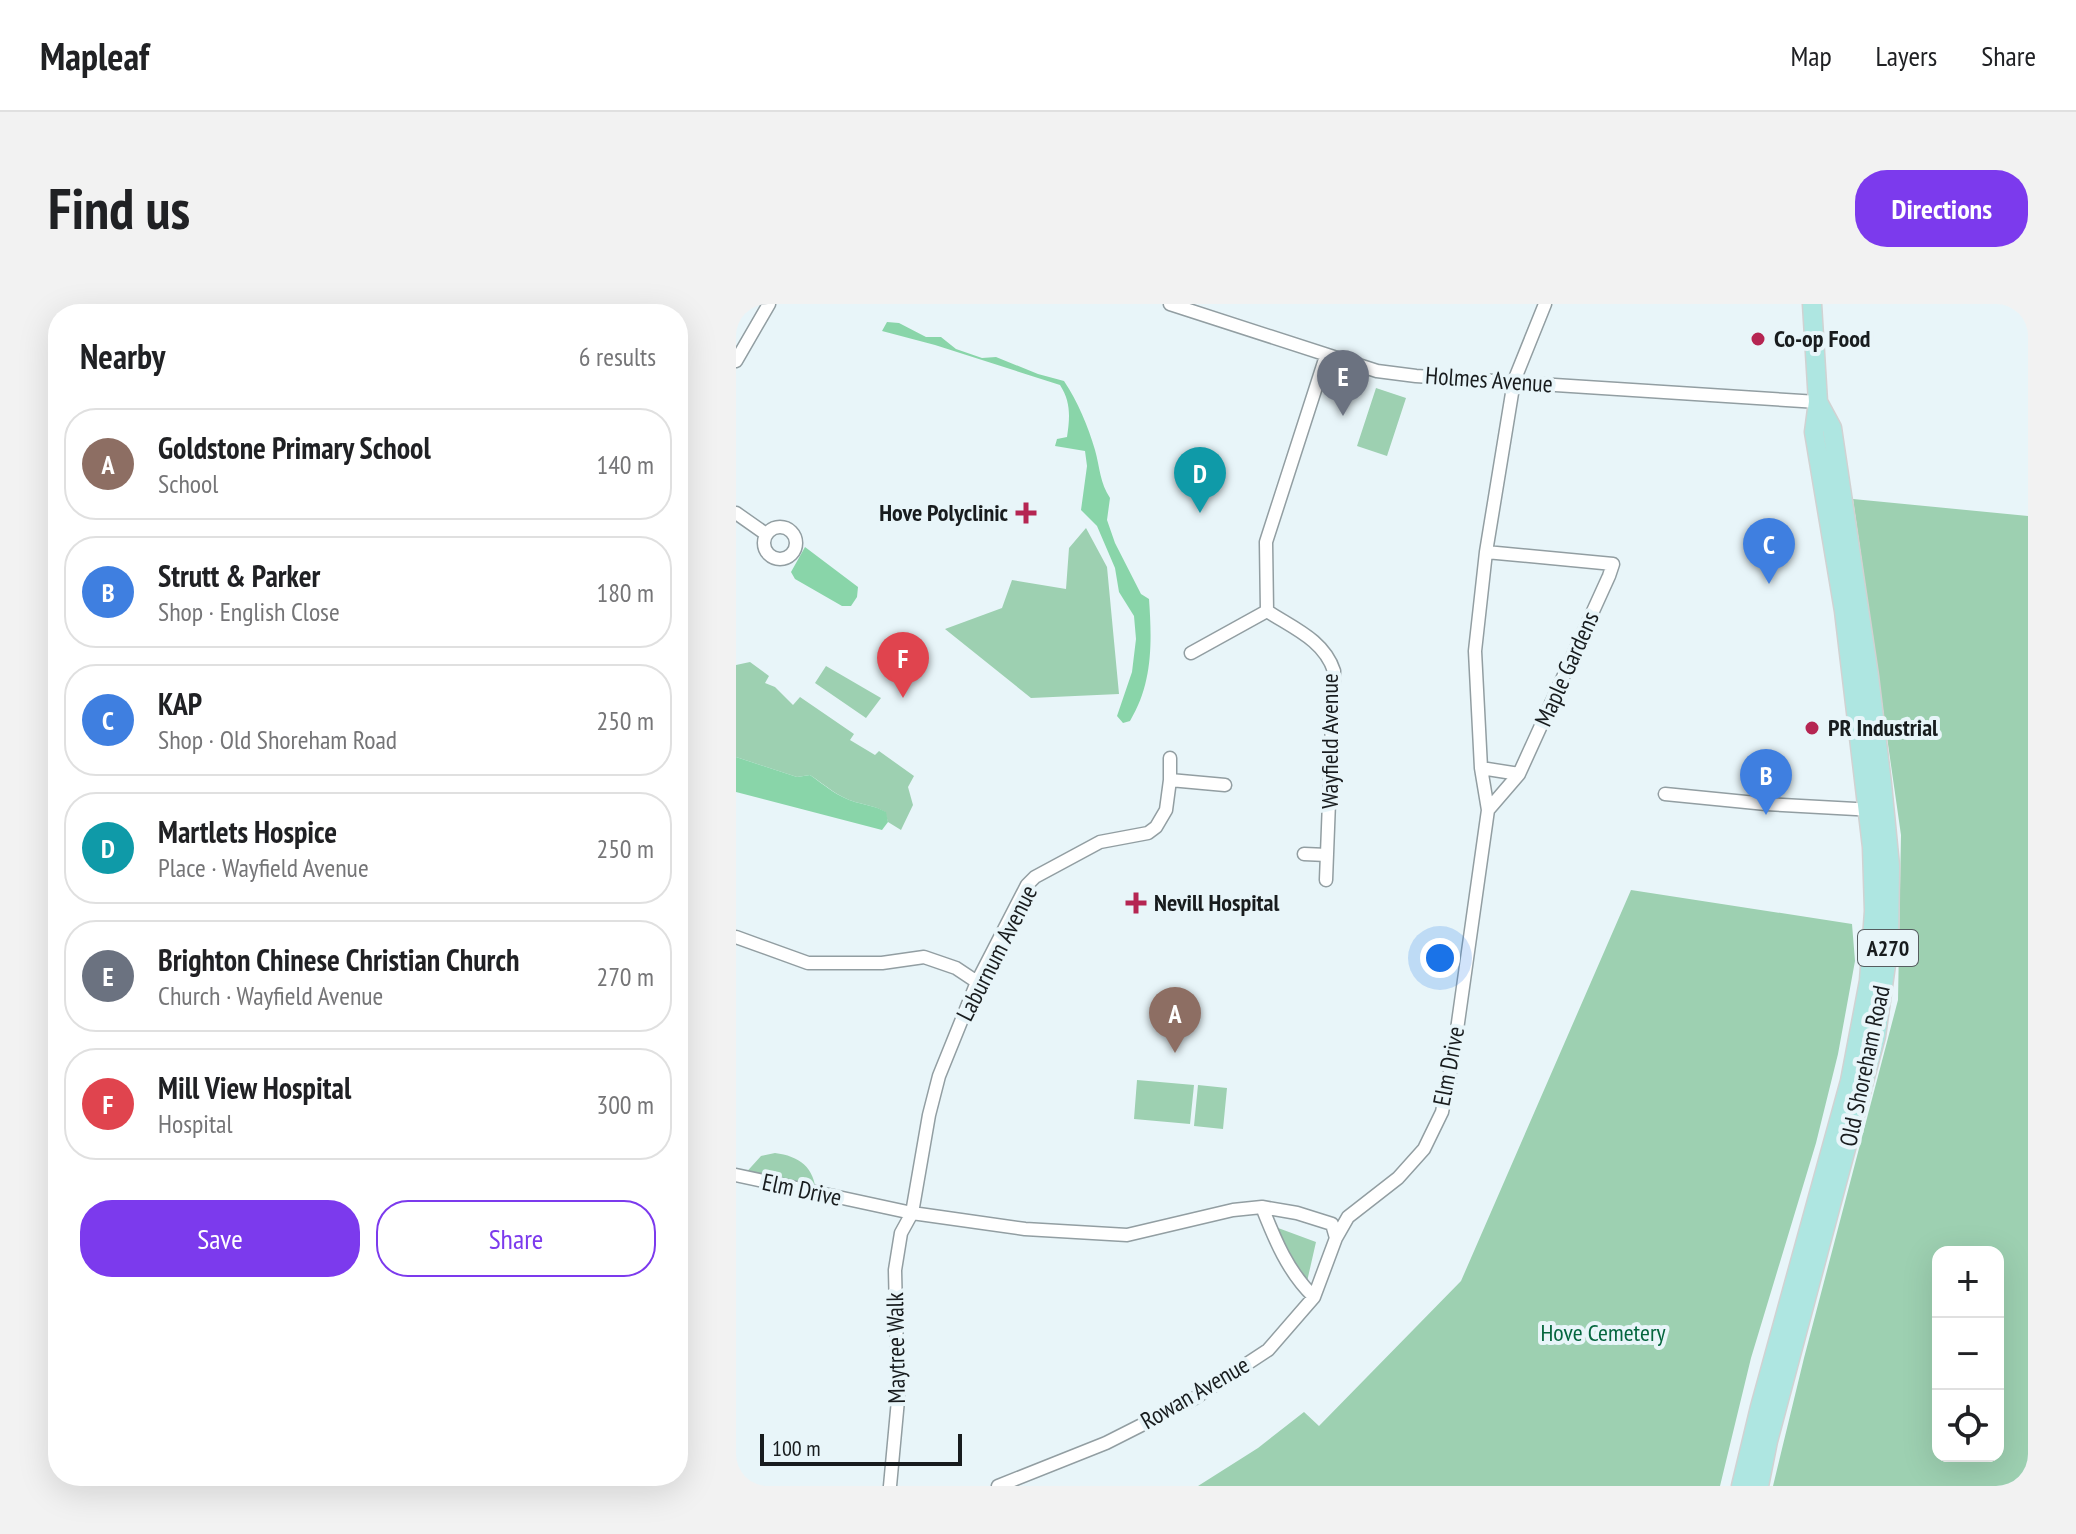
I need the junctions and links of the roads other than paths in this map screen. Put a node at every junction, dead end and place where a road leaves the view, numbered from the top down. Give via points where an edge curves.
1 (769, 304) edge
2 (1170, 304) edge
3 (1545, 304) edge
4 (1812, 304) edge
5 (1326, 356) junction
6 (736, 361) edge
7 (1514, 381) junction
8 (1818, 402) junction
9 (736, 513) edge
10 (766, 534) dead end
11 (1486, 552) junction
12 (1267, 611) junction
13 (1191, 653) dead end
14 (1170, 758) dead end
15 (1481, 768) junction
16 (1519, 774) junction
17 (1170, 780) junction
18 (1225, 785) dead end
19 (1665, 794) dead end
20 (1488, 810) junction
21 (1876, 810) junction
22 (1304, 854) dead end
23 (1327, 855) junction
24 (1326, 880) dead end
25 (736, 937) edge
26 (977, 982) junction
27 (736, 1175) edge
28 (1262, 1207) junction
29 (912, 1213) junction
30 (1336, 1238) junction
31 (1314, 1297) junction
32 (890, 1486) edge
33 (998, 1486) edge
34 (1741, 1486) edge
35 (1759, 1486) edge

1 - 6 street
2 - 5 street, Holmes Avenue
3 - 7 street, Elm Drive
4 - 8 main road, Old Shoreham Road / A270
5 - 7 street, Holmes Avenue via 1377,371
5 - 12 street via 1266,542
7 - 8 street, Holmes Avenue
7 - 11 street, Elm Drive
8 - 21 main road, Old Shoreham Road / A270 via 1814,432
9 - 10 street
11 - 15 street, Elm Drive via 1475,651
11 - 16 street, Maple Gardens via 1613,564
12 - 13 street
12 - 23 street, Wayfield Avenue via 1319,645 1334,671
14 - 17 street, Laburnum Avenue
15 - 16 street
15 - 20 street, Elm Drive
16 - 20 street, Maple Gardens
17 - 18 street
17 - 26 street, Laburnum Avenue via 1166,810 1148,833 1100,842 1027,885
19 - 21 street
20 - 30 street, Elm Drive via 1442,1112 1424,1149 1398,1178 1348,1217
21 - 34 main road, Old Shoreham Road / A270 via 1874,911 1862,1029
21 - 35 main road, Old Shoreham Road / A270 via 1890,866 1889,943 1876,1036
22 - 23 street
23 - 24 street, Wayfield Avenue
25 - 26 street via 808,963 924,957
26 - 29 street, Laburnum Avenue via 933,1096
27 - 29 street, Elm Drive
28 - 29 street, Elm Drive via 1127,1235 1025,1229
28 - 30 street, Elm Drive via 1332,1224
28 - 31 street via 1297,1281
29 - 32 street, Maytree Walk via 901,1233 895,1270 898,1400
30 - 31 street, Rowan Avenue
31 - 33 street, Rowan Avenue via 1268,1350 1195,1398 1106,1443

